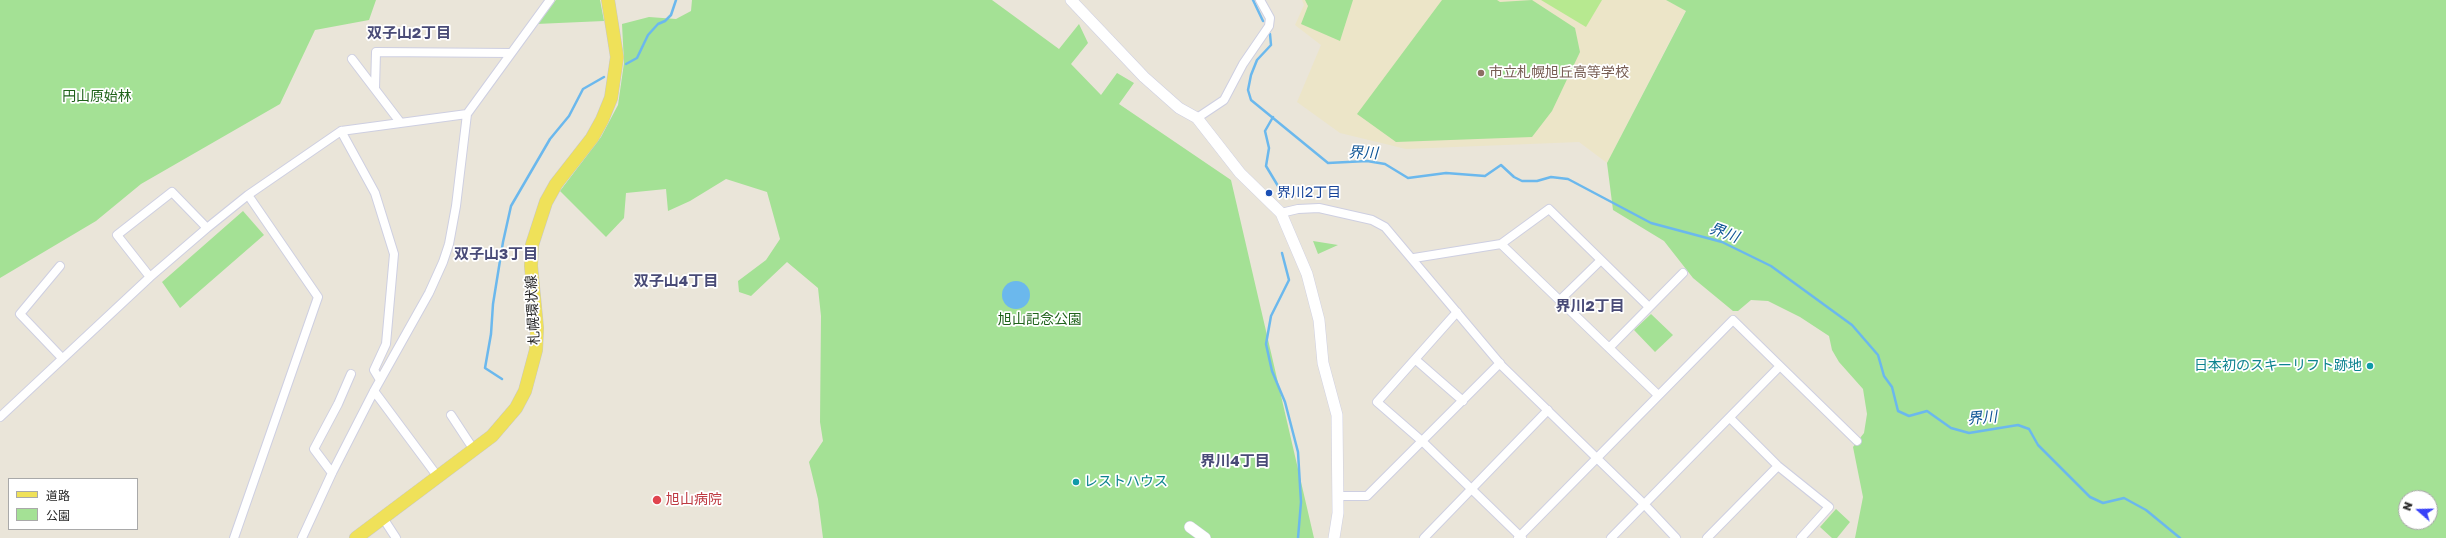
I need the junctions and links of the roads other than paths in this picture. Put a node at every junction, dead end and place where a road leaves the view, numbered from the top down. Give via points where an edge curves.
1 (550, 0) edge
2 (608, 0) edge
3 (1071, 0) edge
4 (1260, 0) edge
5 (510, 53) junction
6 (352, 59) dead end
7 (374, 89) junction
8 (467, 114) junction
9 (1197, 118) junction
10 (400, 122) junction
11 (341, 131) junction
12 (248, 195) junction
13 (1281, 213) junction
14 (207, 228) junction
15 (1501, 244) junction
16 (1414, 258) junction
17 (1601, 260) junction
18 (60, 266) dead end
19 (1683, 273) dead end
20 (150, 276) junction
21 (1560, 300) junction
22 (1650, 307) junction
23 (1457, 312) junction
24 (1609, 348) junction
25 (62, 358) junction
26 (1416, 360) junction
27 (1500, 363) junction
28 (1780, 366) junction
29 (351, 374) dead end
30 (380, 380) junction
31 (374, 390) junction
32 (1658, 395) junction
33 (1463, 401) junction
34 (1548, 410) junction
35 (0, 414) edge
36 (451, 415) dead end
37 (1730, 418) junction
38 (1857, 441) dead end
39 (1423, 442) junction
40 (474, 450) junction
41 (1597, 458) junction
42 (1778, 466) junction
43 (332, 473) junction
44 (438, 477) junction
45 (1473, 489) junction
46 (1338, 496) junction
47 (1644, 504) junction
48 (383, 518) junction
49 (1190, 527) dead end
50 (1520, 537) edge
51 (234, 538) edge
52 (302, 538) edge
53 (356, 538) edge
54 (396, 538) edge
55 (1205, 538) edge
56 (1334, 538) edge
57 (1424, 538) edge
58 (1612, 538) edge
59 (1676, 538) edge
60 (1707, 538) edge
61 (1801, 538) edge

1 - 5 street
2 - 40 main road, 札幌環状線 via 616,57 611,98 592,138 556,184 546,202 532,245 531,266 537,328 532,371 516,408 504,424
3 - 9 street via 1144,78 1179,108
4 - 9 street via 1270,18 1269,26 1243,64 1224,100
5 - 7 street via 376,52
5 - 8 street
6 - 7 street
7 - 10 street
8 - 10 street
8 - 30 street via 449,244 429,293
9 - 13 street via 1240,173
10 - 11 street
11 - 12 street
11 - 30 street via 375,193 394,254 386,344 374,370
12 - 14 street
12 - 51 street via 318,297
13 - 16 street via 1320,208 1372,220 1385,227
13 - 46 street via 1307,274 1319,320 1323,363 1337,415
14 - 20 street
14 - 20 street via 172,192 117,235
15 - 16 street
15 - 17 street via 1549,209
15 - 21 street
16 - 23 street
17 - 21 street
17 - 22 street
18 - 25 street via 20,314
19 - 22 street
20 - 25 street
21 - 24 street
22 - 24 street
23 - 26 street
23 - 27 street
24 - 32 street
25 - 35 street
26 - 33 street
26 - 39 street via 1377,402
27 - 33 street
27 - 34 street
28 - 32 street via 1733,320
28 - 37 street
28 - 38 street
29 - 43 street via 314,449
30 - 31 street
31 - 43 street
31 - 44 street
32 - 41 street
33 - 39 street
34 - 41 street
34 - 45 street
36 - 40 street
37 - 42 street
37 - 47 street
39 - 45 street
39 - 46 street via 1367,496
40 - 44 main road, 札幌環状線
41 - 47 street
41 - 50 street
42 - 60 street
42 - 61 street via 1829,507
43 - 52 street
44 - 48 main road, 札幌環状線
45 - 50 street
45 - 57 street
46 - 56 street
47 - 58 street
47 - 59 street
48 - 53 main road, 札幌環状線
48 - 54 street
49 - 55 street

